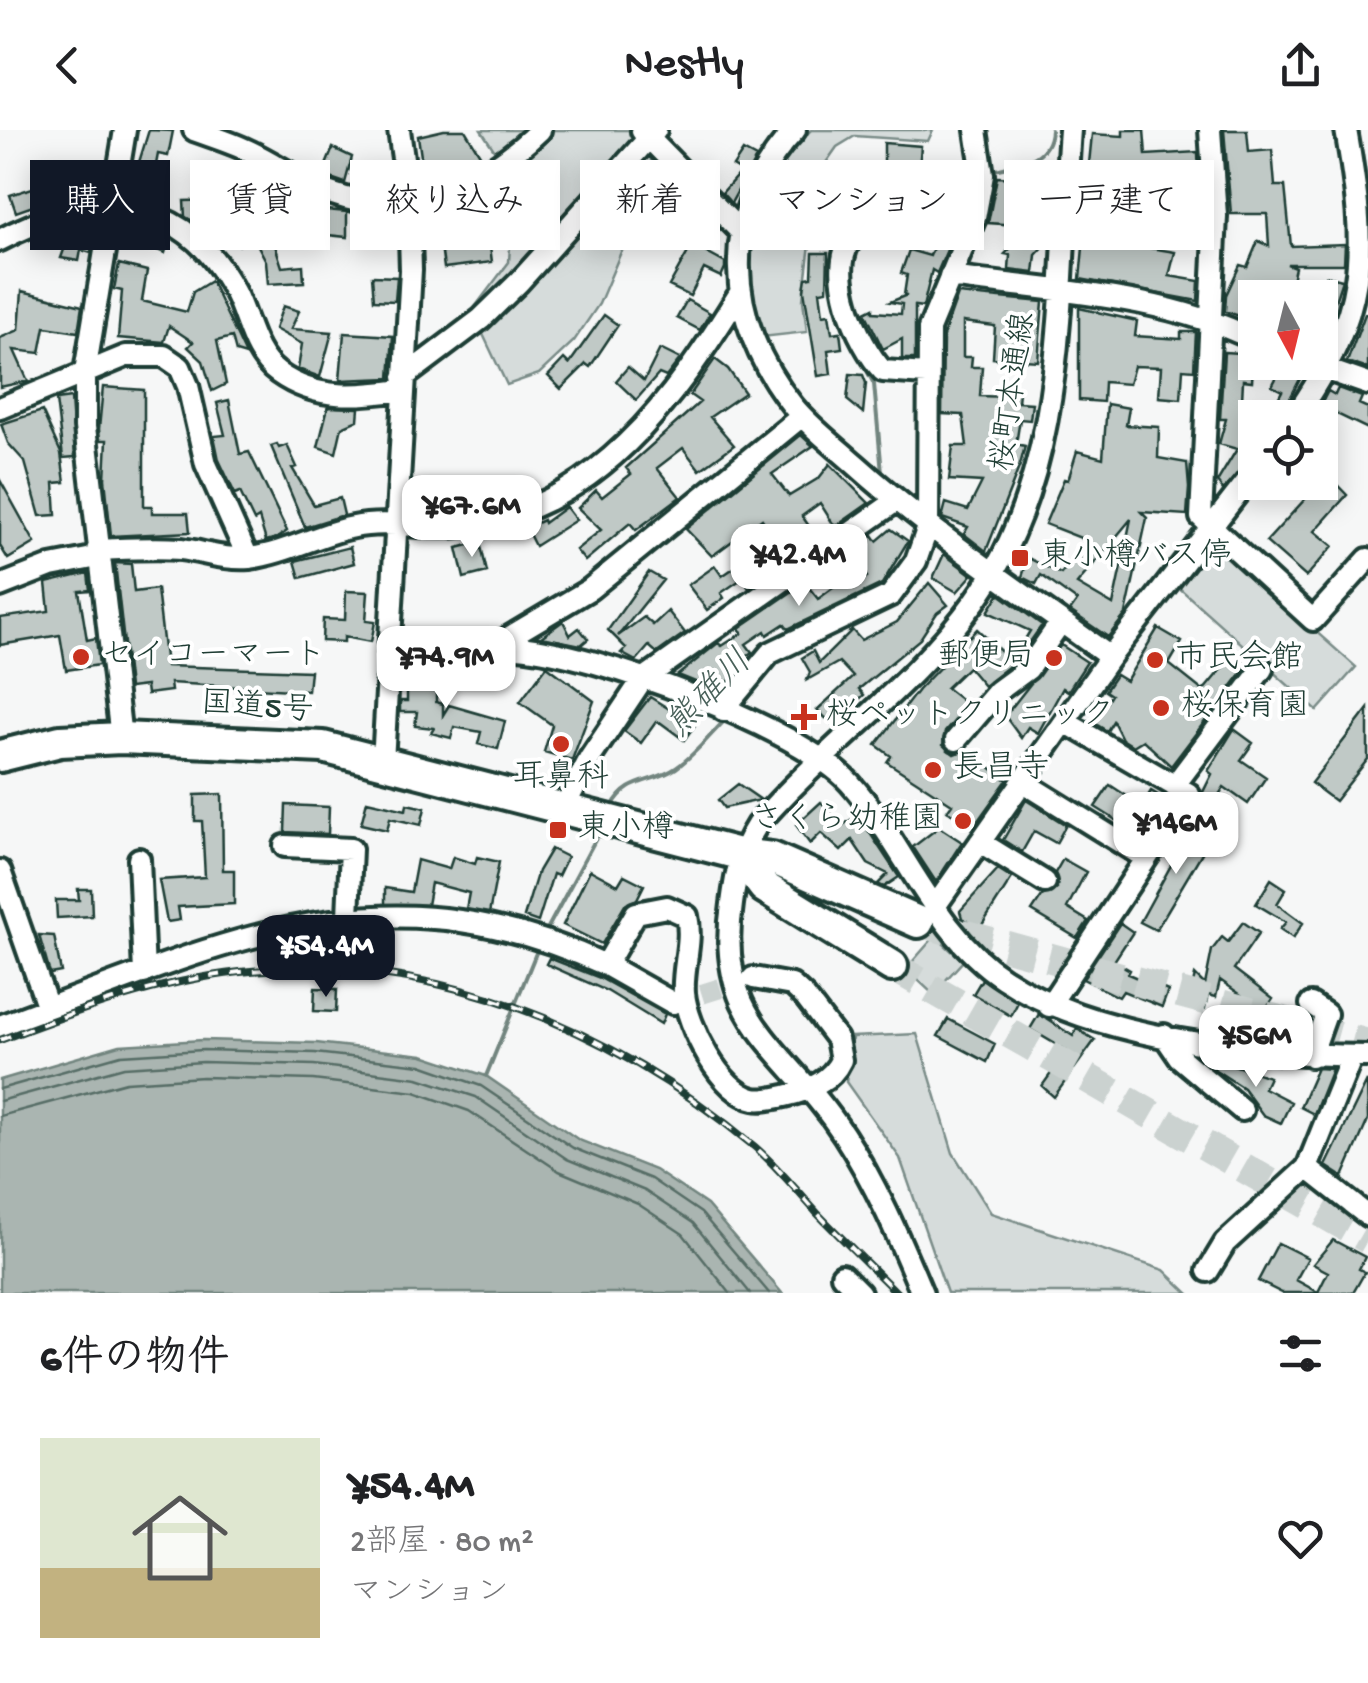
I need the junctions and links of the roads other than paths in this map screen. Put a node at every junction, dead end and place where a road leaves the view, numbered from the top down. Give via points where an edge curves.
1 (124, 130) edge
2 (194, 130) edge
3 (399, 130) edge
4 (540, 130) edge
5 (795, 130) edge
6 (976, 130) edge
7 (1070, 130) edge
8 (1210, 130) edge
9 (1346, 130) edge
10 (649, 133) edge
11 (119, 160) edge
12 (403, 160) edge
13 (506, 160) edge
14 (981, 160) edge
15 (350, 198) edge
16 (170, 224) edge
17 (30, 226) edge
18 (738, 230) junction
19 (0, 240) edge
20 (105, 250) edge
21 (409, 250) edge
22 (849, 250) edge
23 (961, 250) edge
24 (950, 277) junction
25 (1058, 291) junction
26 (741, 292) junction
27 (1213, 319) junction
28 (1238, 332) edge
29 (1338, 348) edge
30 (85, 372) junction
31 (926, 374) junction
32 (1338, 375) edge
33 (404, 383) junction
34 (1368, 384) edge
35 (0, 408) edge
36 (802, 416) junction
37 (1238, 494) edge
38 (896, 501) junction
39 (398, 526) junction
40 (928, 526) junction
41 (1213, 529) junction
42 (97, 554) junction
43 (248, 558) junction
44 (1368, 558) edge
45 (993, 572) junction
46 (0, 586) edge
47 (1061, 622) junction
48 (492, 647) junction
49 (1110, 657) junction
50 (390, 659) junction
51 (1028, 669) junction
52 (1262, 669) dead end
53 (642, 680) junction
54 (1019, 692) dead end
55 (722, 710) junction
56 (1064, 722) junction
57 (121, 738) junction
58 (956, 740) dead end
59 (0, 756) edge
60 (824, 758) junction
61 (383, 762) junction
62 (1024, 782) junction
63 (1174, 786) junction
64 (575, 812) junction
65 (980, 842) junction
66 (285, 846) dead end
67 (739, 854) junction
68 (1144, 857) junction
69 (140, 859) dead end
70 (0, 871) edge
71 (1045, 882) dead end
72 (6, 905) edge
73 (927, 913) junction
74 (348, 916) junction
75 (606, 965) junction
76 (892, 966) tunnel mouth
77 (144, 973) junction
78 (753, 978) tunnel mouth
79 (673, 1002) dead end
80 (1311, 1004) dead end
81 (1049, 1006) junction
82 (48, 1008) junction
83 (0, 1026) edge
84 (1164, 1035) junction
85 (1311, 1056) junction
86 (1360, 1056) edge
87 (808, 1090) junction
88 (1242, 1110) dead end
89 (1307, 1168) junction
90 (1368, 1216) edge
91 (1208, 1271) dead end
92 (842, 1275) dead end
93 (860, 1293) edge
94 (922, 1293) edge

1 - 11 street
2 - 15 street
3 - 12 street
4 - 13 street
5 - 18 street via 771,159
6 - 14 street
7 - 25 street, 桜町本通線
8 - 27 street
9 - 29 street via 1364,230 1362,268
10 - 18 street
10 - 33 street via 506,294
16 - 33 street via 223,272 274,371 330,396
17 - 19 street
18 - 26 street
20 - 30 street
21 - 33 street
22 - 31 street via 846,299 872,359 883,370
23 - 24 street
24 - 25 street
24 - 31 street via 928,329
25 - 27 street
25 - 45 street, 桜町本通線 via 1037,474
26 - 36 street via 764,362
26 - 39 street via 670,400 590,475 496,520
27 - 28 street
27 - 41 street via 1201,517
30 - 35 street
30 - 42 street
30 - 43 street via 146,353 180,368 206,464
31 - 40 street
32 - 34 street
33 - 39 street
36 - 38 street
36 - 48 street via 590,590
37 - 41 street
38 - 40 street
38 - 53 street
39 - 43 street via 366,525
39 - 50 street
40 - 45 street
40 - 55 street via 916,562 891,594 770,653
41 - 44 street via 1312,620
41 - 49 street
42 - 43 street via 158,548
42 - 46 street
42 - 57 street
45 - 47 street
45 - 60 street, 桜町本通線 via 936,646
47 - 49 street
47 - 51 street
48 - 50 street
48 - 53 street via 548,652
49 - 56 street
50 - 61 street
51 - 54 street
51 - 58 street
52 - 63 street
53 - 55 street
53 - 64 street via 590,758
55 - 60 street
56 - 62 street
56 - 63 street
57 - 59 highway, 国道5号 via 60,741
57 - 61 highway, 国道5号 via 323,747
60 - 67 street, 桜町本通線 via 773,807
60 - 73 street via 886,829
61 - 64 highway, 国道5号
62 - 65 street
62 - 68 street
63 - 68 street via 1188,794
64 - 67 highway, 国道5号
65 - 71 street
65 - 73 street
66 - 74 street via 352,849
67 - 73 highway, 国道5号 via 772,858
67 - 76 highway via 764,887
67 - 87 street via 726,942 735,991
68 - 81 street
69 - 77 street
70 - 72 street
72 - 82 street
73 - 81 street via 989,968
74 - 75 street via 493,926
74 - 77 street via 260,932
75 - 79 street
75 - 87 street via 636,913 677,909 689,927 688,1018 716,1068 758,1100
77 - 82 street
78 - 87 street via 792,985 837,1039 836,1071
80 - 85 street via 1326,1014
81 - 84 street
82 - 83 street
84 - 85 street
84 - 88 street
85 - 86 street
86 - 89 street
87 - 94 street via 875,1186
89 - 90 street
89 - 91 street via 1225,1243
92 - 93 street

